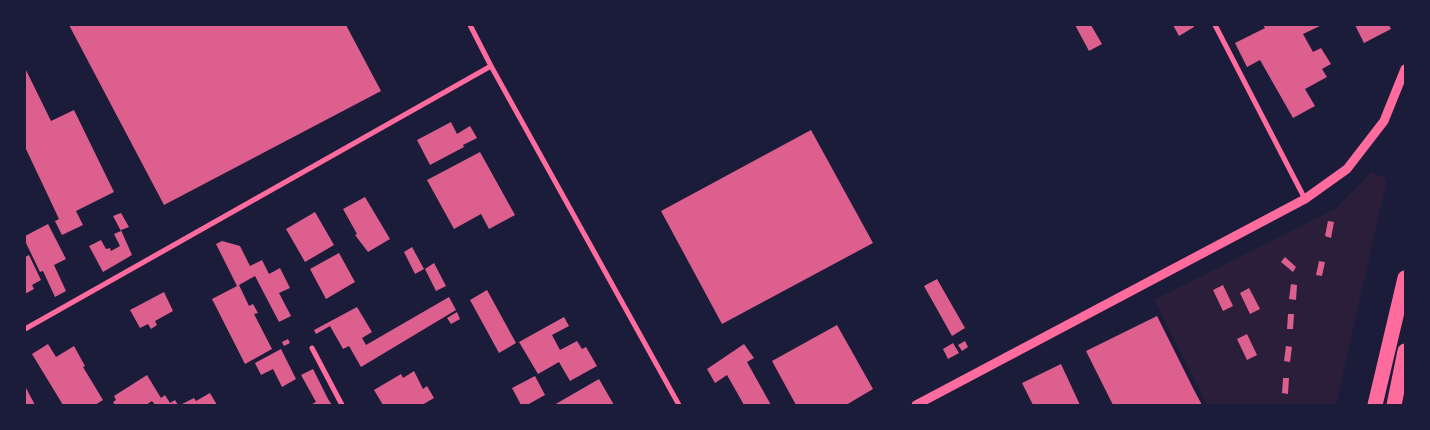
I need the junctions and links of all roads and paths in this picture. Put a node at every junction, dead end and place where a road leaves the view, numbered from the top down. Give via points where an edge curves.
1 (470, 25) edge
2 (1215, 25) edge
3 (491, 66) junction
4 (1405, 69) edge
5 (1305, 199) junction
6 (1405, 278) edge
7 (25, 329) edge
8 (312, 348) dead end
9 (1405, 351) edge
10 (342, 405) edge
11 (679, 405) edge
12 (916, 405) edge
13 (1375, 405) edge
14 (1394, 405) edge

1 - 3 street
2 - 5 street
3 - 7 street
3 - 11 street
4 - 5 street via 1384,120 1358,155 1347,168
5 - 12 street
6 - 13 highway
8 - 10 street
9 - 14 highway

